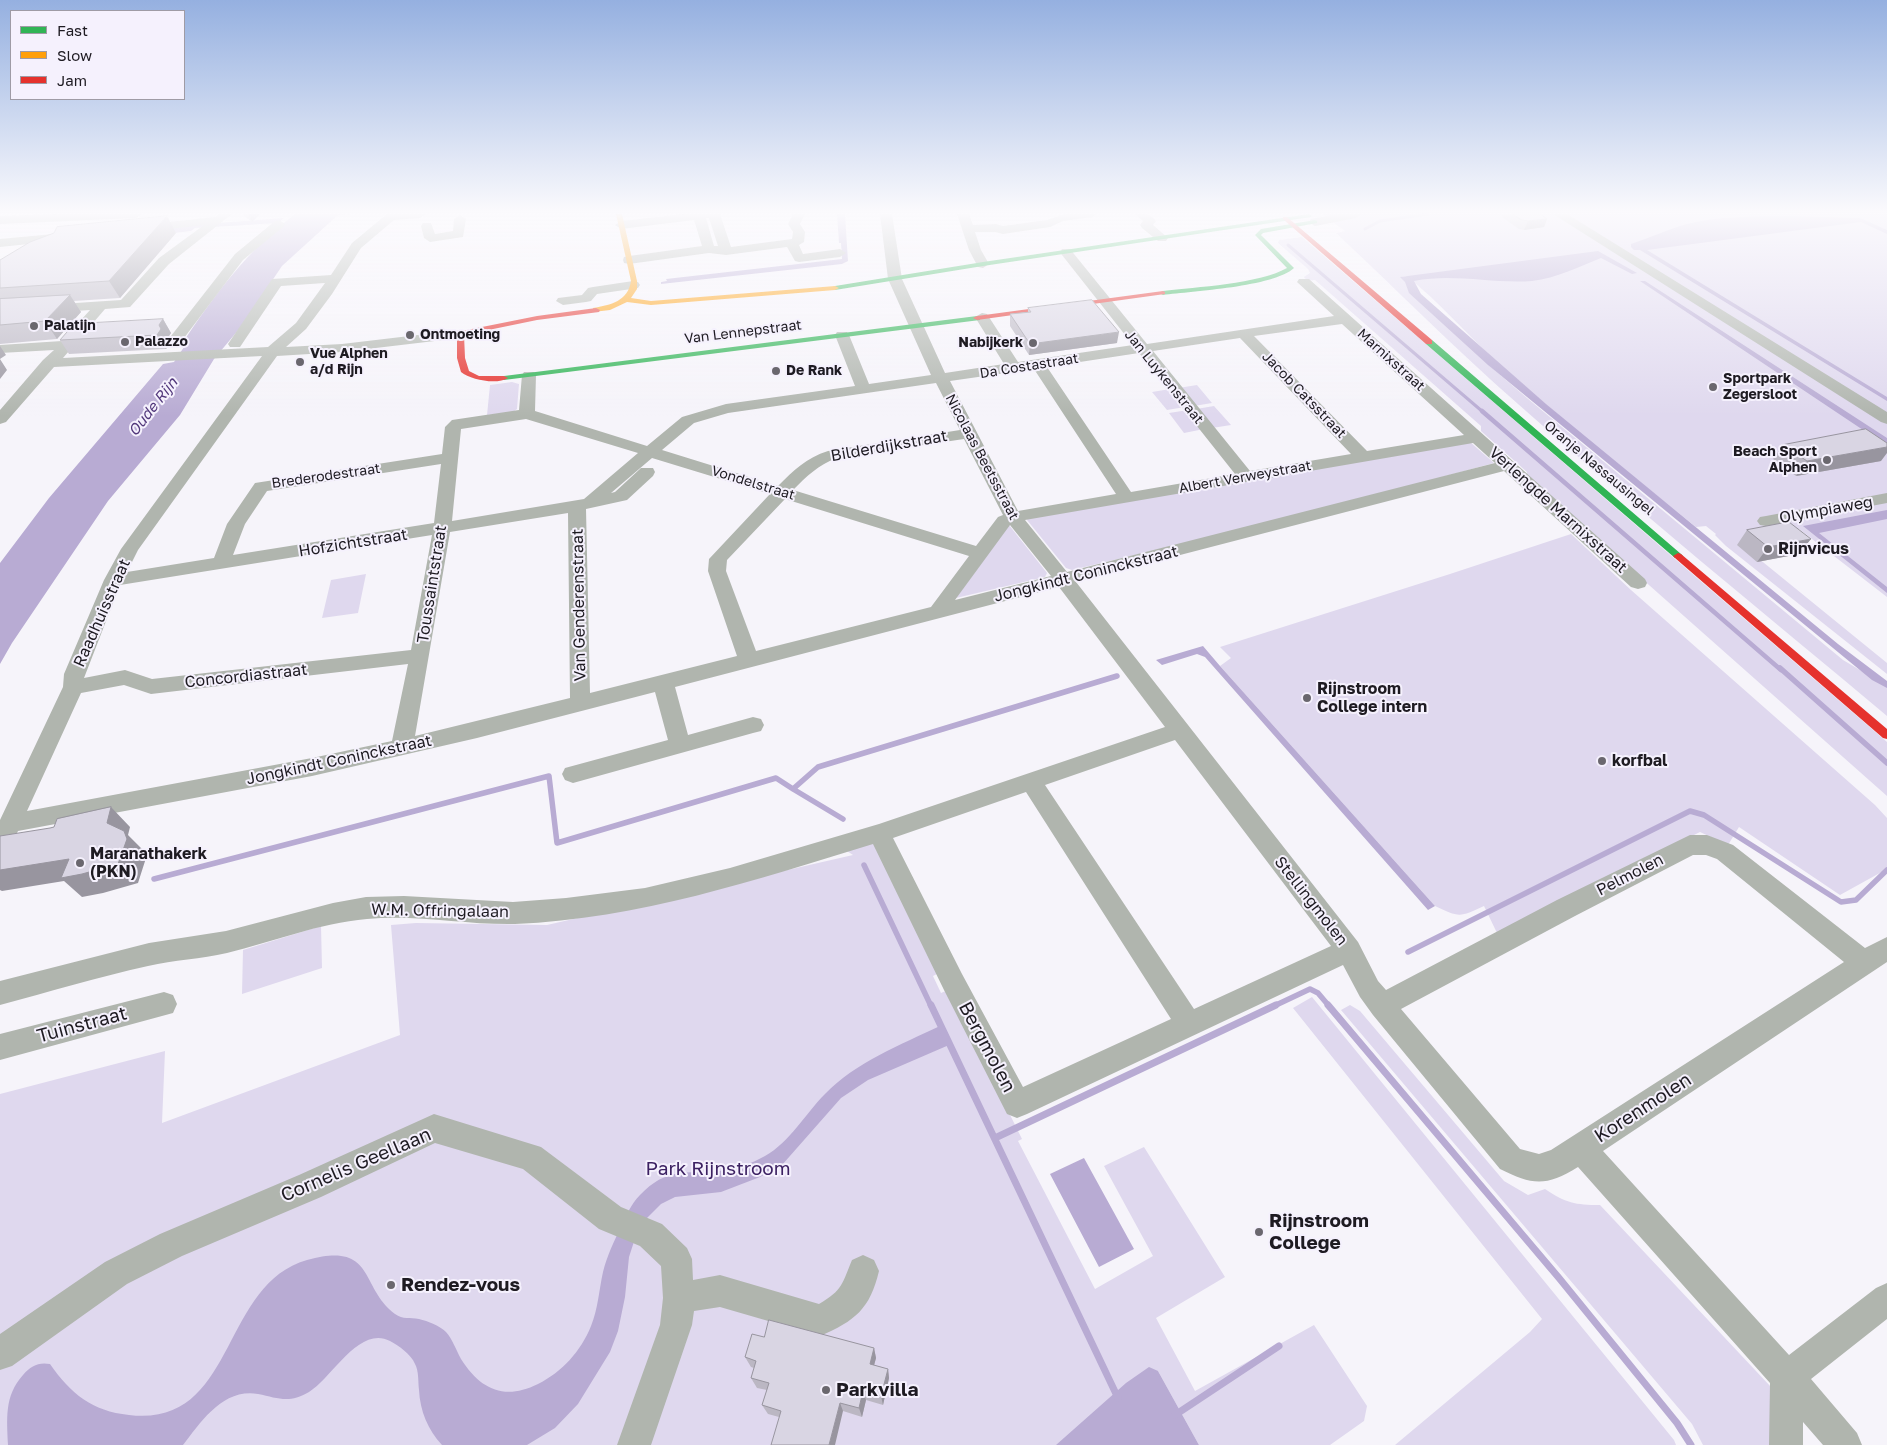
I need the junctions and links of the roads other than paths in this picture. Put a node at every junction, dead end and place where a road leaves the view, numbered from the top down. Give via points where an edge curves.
1 (145, 281) edge
2 (221, 281) edge
3 (276, 281) edge
4 (333, 281) edge
5 (632, 281) edge
6 (882, 281) edge
7 (897, 281) edge
8 (1089, 281) edge
9 (1244, 281) edge
10 (1360, 281) edge
11 (1667, 281) edge
12 (1304, 282) dead end
13 (633, 285) junction
14 (626, 300) junction
15 (1104, 300) junction
16 (563, 301) dead end
17 (1400, 302) dead end
18 (101, 306) junction
19 (0, 312) edge
20 (982, 317) junction
21 (1345, 319) junction
22 (916, 326) junction
23 (101, 331) edge
24 (77, 332) junction
25 (460, 334) junction
26 (1244, 334) junction
27 (842, 335) junction
28 (66, 345) junction
29 (172, 345) junction
30 (0, 349) edge
31 (1142, 349) junction
32 (227, 350) junction
33 (274, 351) junction
34 (48, 363) junction
35 (1038, 364) junction
36 (1014, 368) junction
37 (529, 375) junction
38 (941, 379) junction
39 (864, 390) junction
40 (527, 414) junction
41 (0, 419) edge
42 (1887, 419) edge
43 (968, 433) junction
44 (1478, 437) junction
45 (657, 455) junction
46 (1363, 457) junction
47 (449, 458) junction
48 (1508, 465) junction
49 (1246, 477) junction
50 (782, 492) junction
51 (1126, 497) junction
52 (1887, 498) edge
53 (584, 504) junction
54 (1013, 517) junction
55 (1766, 521) dead end
56 (442, 528) junction
57 (978, 553) junction
58 (221, 564) junction
59 (113, 580) junction
60 (1064, 580) junction
61 (1638, 583) dead end
62 (937, 612) junction
63 (420, 656) junction
64 (749, 660) junction
65 (663, 682) junction
66 (1848, 686) dead end
67 (73, 687) junction
68 (580, 703) junction
69 (753, 725) dead end
70 (1178, 730) junction
71 (1887, 735) edge
72 (680, 745) junction
73 (402, 746) junction
74 (573, 774) dead end
75 (1031, 781) junction
76 (12, 823) junction
77 (879, 833) junction
78 (0, 845) edge
79 (1349, 950) junction
80 (1875, 956) edge
81 (0, 993) edge
82 (164, 1004) dead end
83 (1382, 1006) junction
84 (1183, 1014) dead end
85 (0, 1047) edge
86 (1581, 1149) junction
87 (863, 1271) dead end
88 (680, 1298) junction
89 (1887, 1299) edge
90 (0, 1354) edge
91 (1787, 1377) junction
92 (634, 1445) edge
93 (1786, 1445) edge
94 (1844, 1445) edge

1 - 18 street via 125,304
2 - 29 street
3 - 32 street
4 - 33 street, Raadhuisstraat via 301,326
5 - 13 street
6 - 14 street via 850,287 650,303
7 - 22 street
8 - 15 street, Jan Luykenstraat
9 - 15 street, Van Lennepstraat
10 - 71 street, Oranje Nassausingel
11 - 42 street
12 - 21 street, Marnixstraat
13 - 14 street
13 - 16 street via 593,290 586,298
14 - 25 street via 607,308 528,319
15 - 20 street, Van Lennepstraat
15 - 31 street, Jan Luykenstraat
17 - 66 street, Oranje Nassausingel via 1601,482
18 - 19 street
18 - 24 street
20 - 22 street, Van Lennepstraat
20 - 36 street
21 - 26 street, Da Costastraat
21 - 44 street, Marnixstraat
22 - 27 street, Van Lennepstraat
22 - 38 street, Nicolaas Beetsstraat
23 - 24 street
24 - 28 street
25 - 33 street via 342,348
25 - 37 street, Van Lennepstraat via 462,366 470,376 484,379
26 - 31 street, Da Costastraat
26 - 46 street, Jacob Catsstraat
27 - 37 street, Van Lennepstraat
27 - 39 street
28 - 30 street
28 - 34 street
29 - 32 street
29 - 34 street
31 - 35 street, Da Costastraat
31 - 49 street, Jan Luykenstraat
32 - 33 street
33 - 59 street, Raadhuisstraat via 162,503
34 - 41 street
35 - 36 street, Da Costastraat
35 - 51 street
36 - 38 street, Da Costastraat
37 - 40 street
38 - 39 street, Da Costastraat
38 - 43 street, Nicolaas Beetsstraat
39 - 45 street, Da Costastraat via 741,407 713,414 701,427
40 - 45 street, Vondelstraat
40 - 47 street, Toussaintstraat via 458,423 453,427
43 - 50 street, Bilderdijkstraat via 834,454 805,468
43 - 54 street, Nicolaas Beetsstraat
44 - 46 street, Albert Verweystraat
44 - 48 street, Verlengde Marnixstraat
45 - 50 street, Vondelstraat
45 - 53 street, Hofzichtstraat via 621,496
46 - 49 street, Albert Verweystraat
47 - 56 street, Toussaintstraat
47 - 58 street, Brederodestraat via 261,487 236,524
48 - 60 street, Jongkindt Coninckstraat
48 - 61 street, Verlengde Marnixstraat
49 - 51 street, Albert Verweystraat
50 - 57 street, Vondelstraat
50 - 64 street, Bilderdijkstraat via 718,559 717,570
51 - 54 street, Albert Verweystraat
52 - 55 street, Olympiaweg
53 - 56 street, Hofzichtstraat
53 - 68 street, Van Genderenstraat
54 - 57 street via 1004,521
54 - 60 street, Nicolaas Beetsstraat
56 - 58 street, Hofzichtstraat
56 - 63 street, Toussaintstraat
57 - 62 street
58 - 59 street, Hofzichtstraat
59 - 67 street, Raadhuisstraat via 74,674
60 - 62 street, Jongkindt Coninckstraat
60 - 70 street, Stellingmolen
62 - 64 street, Jongkindt Coninckstraat
63 - 67 street, Concordiastraat via 151,687 125,678
63 - 73 street, Toussaintstraat
64 - 65 street, Jongkindt Coninckstraat
65 - 68 street, Jongkindt Coninckstraat
65 - 72 street
67 - 76 street, Raadhuisstraat
68 - 73 street, Jongkindt Coninckstraat
69 - 72 street
70 - 75 street
70 - 79 street, Stellingmolen
72 - 74 street
73 - 76 street, Jongkindt Coninckstraat via 312,767
75 - 77 street
75 - 84 street
76 - 78 street, Raadhuisstraat
77 - 79 street, Bergmolen via 1017,1104
77 - 81 street, W.M. Offringalaan via 730,878 645,898 513,913 366,908 226,942 149,954
79 - 83 street, Stellingmolen via 1369,989
80 - 83 street, Pelmolen via 1725,852 1707,845 1690,845
80 - 86 street, Korenmolen
82 - 85 street, Tuinstraat
83 - 86 street, Stellingmolen via 1510,1158 1526,1167 1548,1168
86 - 91 street, Korenmolen
87 - 88 street via 860,1289 845,1308 820,1320 720,1292
88 - 90 street, Cornelis Geellaan via 676,1259 651,1235 610,1218 532,1157 434,1128 116,1273
88 - 92 street, Cornelis Geellaan via 676,1325
89 - 91 street
91 - 93 street
91 - 94 street, Korenmolen

